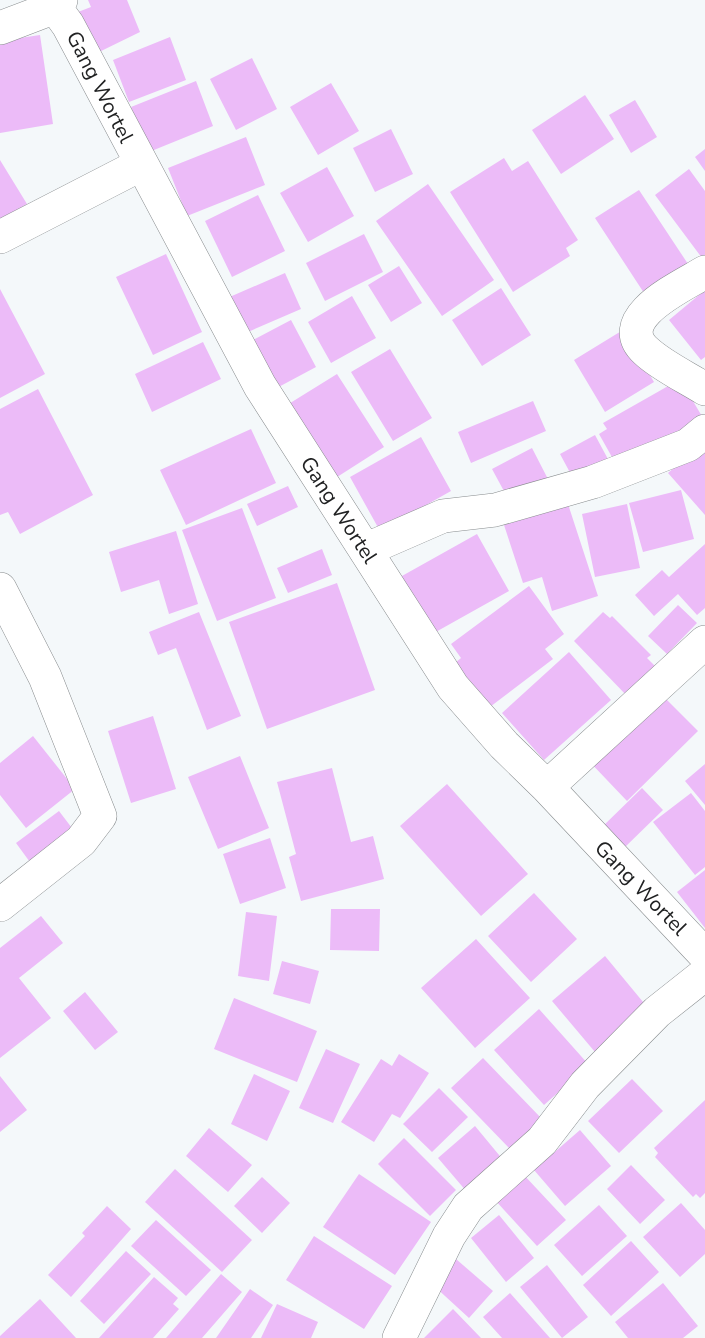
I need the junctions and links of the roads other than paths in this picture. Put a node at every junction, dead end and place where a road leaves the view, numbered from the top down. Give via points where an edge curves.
1 (58, 4) edge
2 (0, 28) edge
3 (140, 165) junction
4 (0, 237) edge
5 (705, 272) edge
6 (705, 389) edge
7 (705, 431) edge
8 (365, 550) junction
9 (0, 589) edge
10 (705, 642) edge
11 (548, 787) junction
12 (0, 905) edge
13 (705, 955) edge
14 (705, 974) edge
15 (399, 1338) edge

1 - 2 street
1 - 3 street, Gang Wortel
3 - 4 street
3 - 8 street, Gang Wortel via 260,386
5 - 6 street via 655,303 635,325 636,337 645,350
7 - 8 street via 688,445 593,482 495,510 443,516
8 - 11 street, Gang Wortel via 453,687 504,746
9 - 12 street via 45,676 99,816 81,841
10 - 11 street
11 - 13 street, Gang Wortel
14 - 15 street via 657,1012 585,1085 542,1141 468,1207 449,1236

